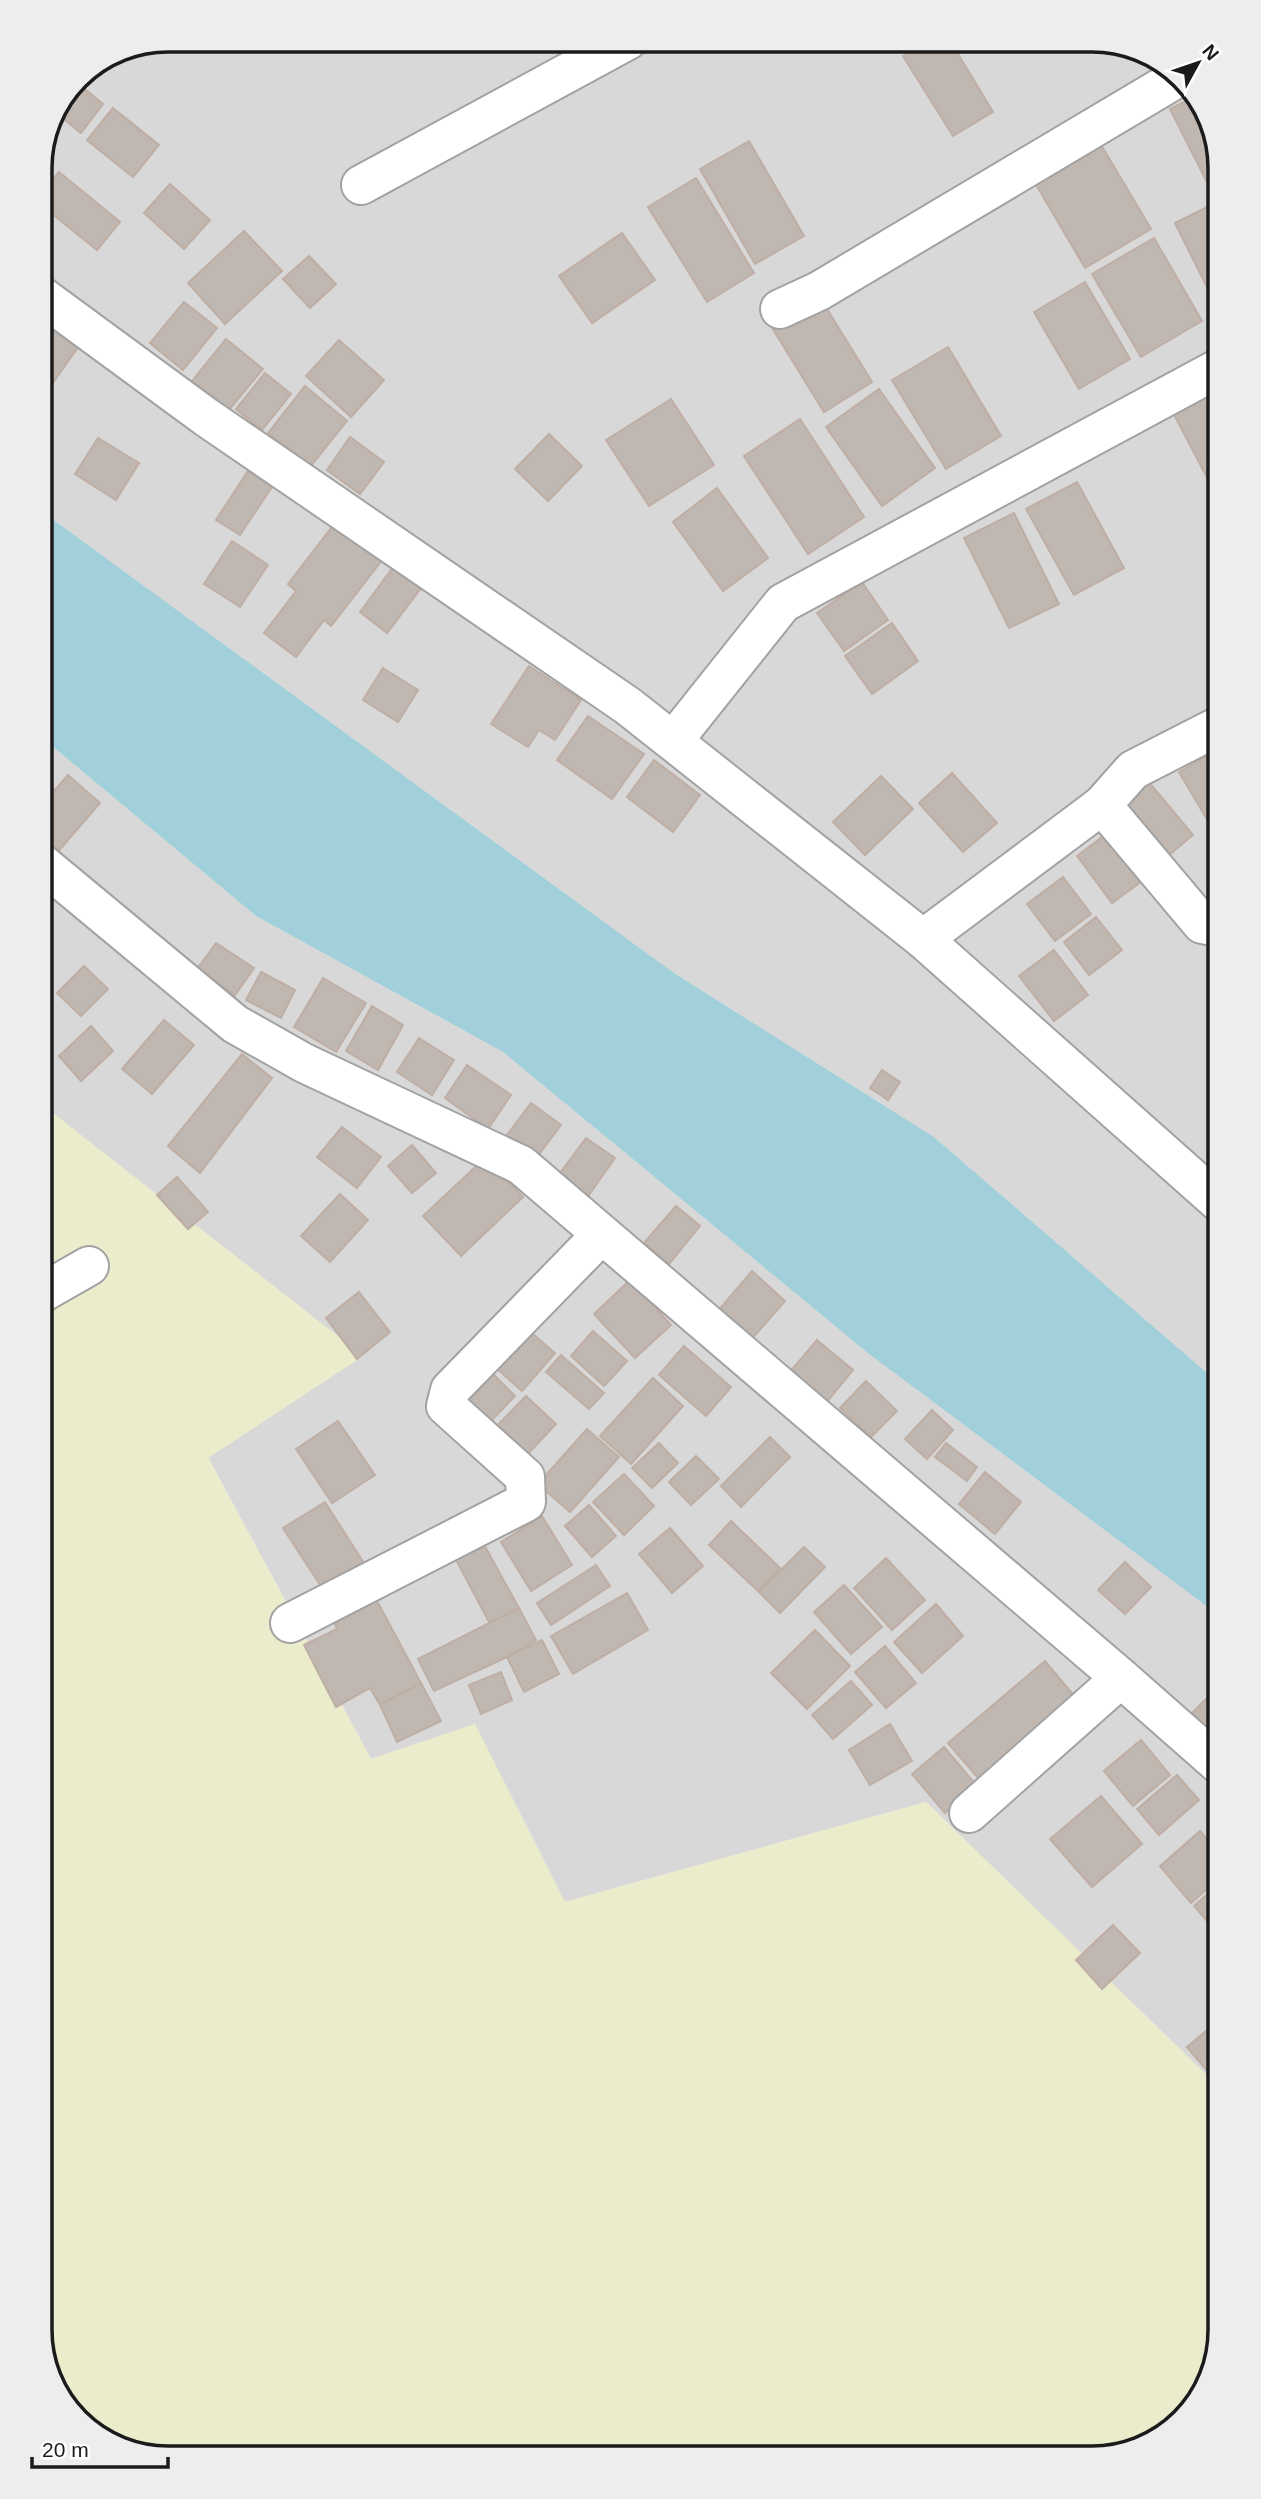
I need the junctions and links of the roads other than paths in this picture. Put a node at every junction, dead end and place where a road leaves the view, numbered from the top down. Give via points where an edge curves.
1 (605, 52) edge
2 (1163, 86) edge
3 (361, 185) dead end
4 (53, 305) edge
5 (780, 309) dead end
6 (1208, 374) edge
7 (1208, 732) edge
8 (673, 741) junction
9 (1102, 805) junction
10 (53, 873) edge
11 (1208, 925) edge
12 (923, 939) junction
13 (1208, 1192) edge
14 (601, 1235) junction
15 (89, 1266) dead end
16 (52, 1287) edge
17 (290, 1623) dead end
18 (1121, 1678) junction
19 (1208, 1755) edge
20 (970, 1813) dead end

1 - 3 street
2 - 5 street via 819,291
4 - 8 street via 206,417
6 - 8 street via 783,603
7 - 9 street via 1133,769
8 - 12 street
9 - 11 street via 1202,924
9 - 12 street
10 - 14 street via 235,1024 304,1063 521,1164
12 - 13 street
14 - 17 street via 450,1390 446,1406 525,1477 526,1502
14 - 18 street
15 - 16 street
18 - 19 street
18 - 20 street

